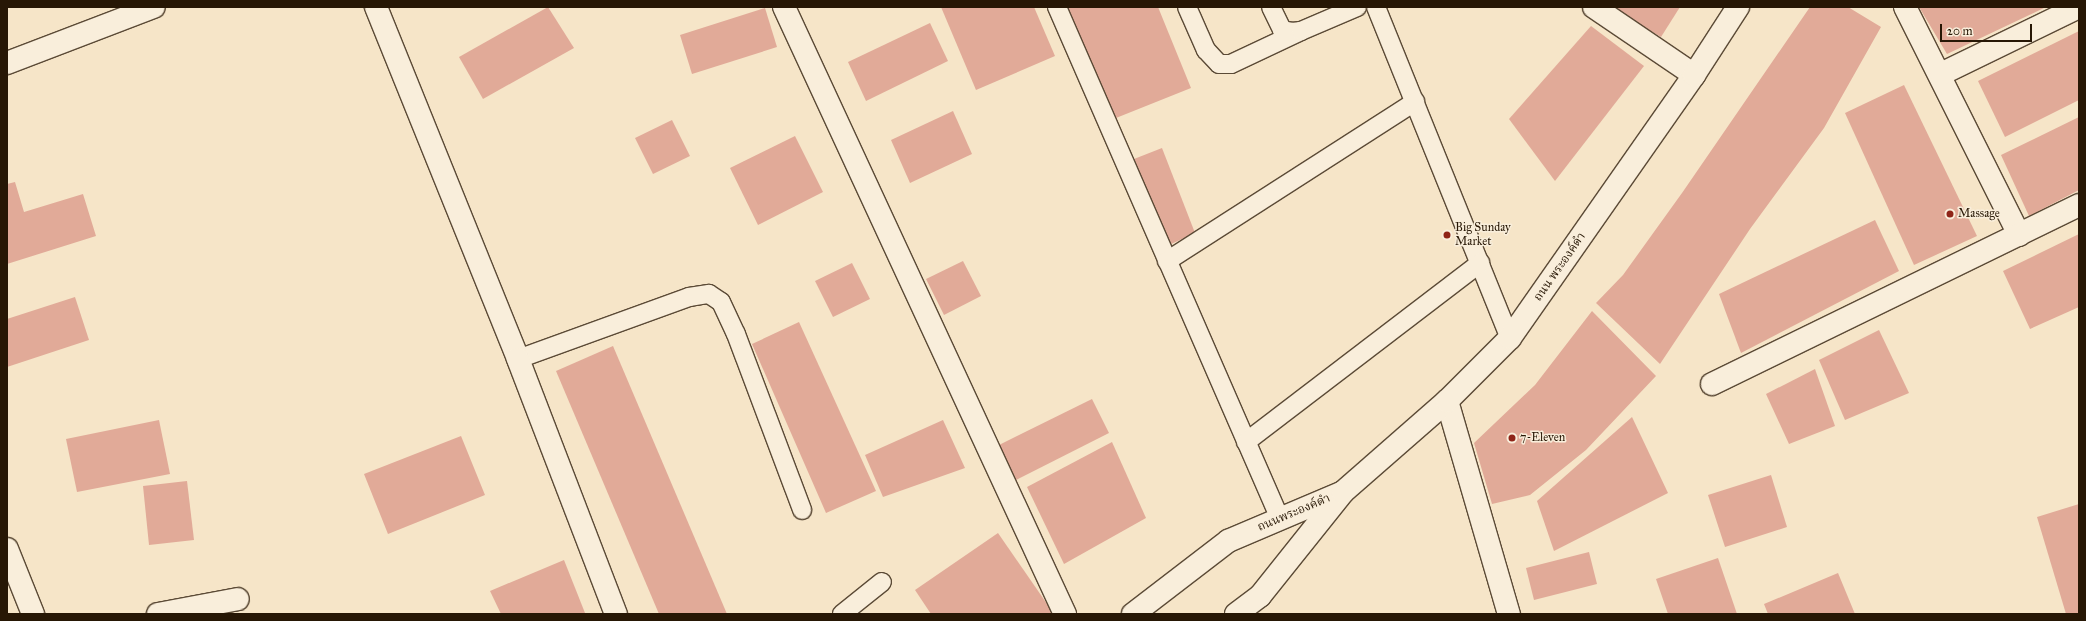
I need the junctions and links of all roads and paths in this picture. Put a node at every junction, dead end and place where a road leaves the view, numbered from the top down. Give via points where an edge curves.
1 (154, 7) edge
2 (376, 7) edge
3 (784, 7) edge
4 (1057, 7) edge
5 (1187, 7) edge
6 (1271, 7) edge
7 (1357, 7) edge
8 (1376, 7) edge
9 (1594, 7) edge
10 (1738, 7) edge
11 (1905, 7) edge
12 (2079, 7) edge
13 (1301, 31) junction
14 (7, 63) edge
15 (1942, 74) junction
16 (1694, 75) junction
17 (1415, 102) junction
18 (2079, 206) edge
19 (2019, 235) junction
20 (1166, 261) junction
21 (1480, 263) junction
22 (1510, 338) junction
23 (518, 359) junction
24 (1712, 384) dead end
25 (1447, 401) junction
26 (1246, 442) junction
27 (1343, 492) junction
28 (802, 510) dead end
29 (1280, 519) junction
30 (7, 549) edge
31 (882, 582) dead end
32 (238, 599) dead end
33 (33, 614) edge
34 (158, 614) edge
35 (616, 614) edge
36 (842, 614) edge
37 (1065, 614) edge
38 (1133, 614) edge
39 (1236, 614) edge
40 (1509, 614) edge

1 - 14 street
2 - 23 street
3 - 37 street
4 - 20 lane
5 - 13 lane via 1206,50 1219,64 1231,64
6 - 13 lane via 1282,30
7 - 13 lane
8 - 17 lane
9 - 16 street
10 - 16 street, ถนน พระองค์ดำ
11 - 15 street
12 - 15 street
15 - 19 street
16 - 22 street, ถนน พระองค์ดำ
17 - 20 lane
17 - 21 lane
18 - 19 street
19 - 24 street
20 - 26 lane
21 - 22 lane
21 - 26 lane
22 - 25 street, ถนน พระองค์ดำ
23 - 28 lane via 689,297 709,294 721,302 736,334
23 - 35 street
25 - 27 street, ถนน พระองค์ดำ
25 - 40 street
26 - 29 lane
27 - 29 street, ถนนพระองค์ดำ
27 - 39 street, ถนนพระองค์ดำ via 1260,596
29 - 38 street, ถนนพระองค์ดำ via 1228,541
30 - 33 street
31 - 36 lane
32 - 34 street

